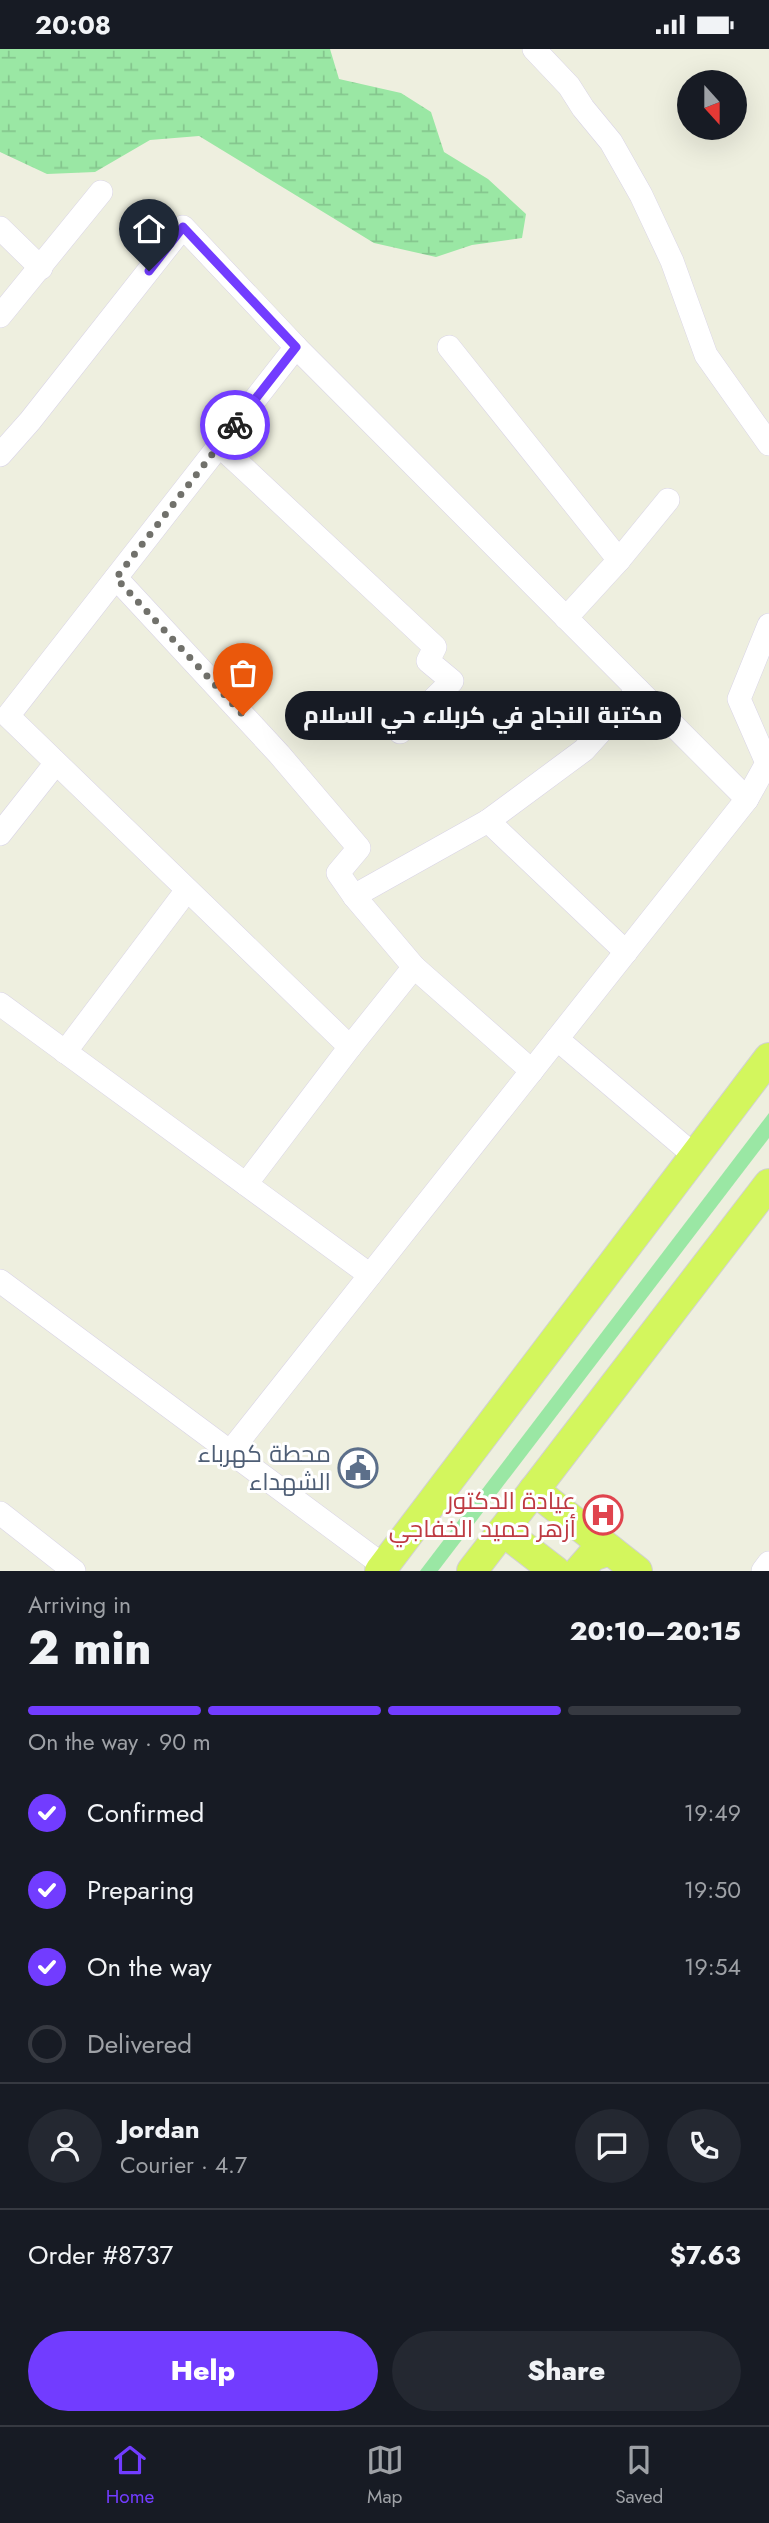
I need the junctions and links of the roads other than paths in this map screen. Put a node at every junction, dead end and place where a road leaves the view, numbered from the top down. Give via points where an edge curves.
1 (547, 54) edge
2 (101, 192) dead end
3 (0, 228) edge
4 (41, 268) junction
5 (0, 316) edge
6 (296, 347) junction
7 (449, 347) dead end
8 (769, 444) edge
9 (219, 445) junction
10 (0, 455) edge
11 (668, 500) dead end
12 (620, 560) junction
13 (116, 578) junction
14 (566, 618) junction
15 (769, 625) edge
16 (638, 689) junction
17 (400, 732) dead end
18 (55, 762) junction
19 (747, 799) junction
20 (488, 821) junction
21 (0, 834) edge
22 (187, 890) junction
23 (354, 896) junction
24 (626, 952) junction
25 (414, 967) junction
26 (0, 1004) edge
27 (557, 1039) junction
28 (350, 1047) junction
29 (65, 1052) junction
30 (769, 1058) edge
31 (532, 1071) junction
32 (695, 1156) junction
33 (246, 1184) junction
34 (769, 1184) edge
35 (370, 1275) junction
36 (0, 1281) edge
37 (230, 1452) junction
38 (534, 1490) junction
39 (0, 1513) edge
40 (503, 1531) junction
41 (610, 1550) junction
42 (769, 1563) edge
43 (382, 1569) edge
44 (74, 1571) edge
45 (472, 1571) edge
46 (555, 1571) edge
47 (579, 1571) edge
48 (637, 1571) edge
49 (763, 1571) edge

1 - 8 street via 611,142 672,261 706,355
2 - 4 street
3 - 4 street
4 - 5 street
6 - 9 street
6 - 10 street via 183,227
6 - 14 street
7 - 12 street
9 - 13 street
9 - 17 street via 435,647 428,661 452,681
11 - 12 street
12 - 14 street
13 - 18 street via 8,716
13 - 23 street via 359,848 338,873
14 - 16 street
15 - 19 street via 738,699 767,763
16 - 19 street
16 - 20 street via 584,750
18 - 21 street
18 - 22 street
19 - 24 street
20 - 23 street
20 - 24 street
22 - 28 street
22 - 29 street
23 - 25 street
24 - 27 street
25 - 28 street
25 - 31 street
26 - 29 street
27 - 31 street
27 - 32 street
28 - 33 street
29 - 33 street
30 - 32 main road
31 - 35 street
32 - 43 main road
33 - 35 street
34 - 38 main road
35 - 37 street
36 - 37 street
37 - 43 street
38 - 40 main road
38 - 41 main road
39 - 44 street
40 - 45 main road
40 - 46 main road
41 - 47 main road via 592,1556
41 - 48 main road
42 - 49 street

